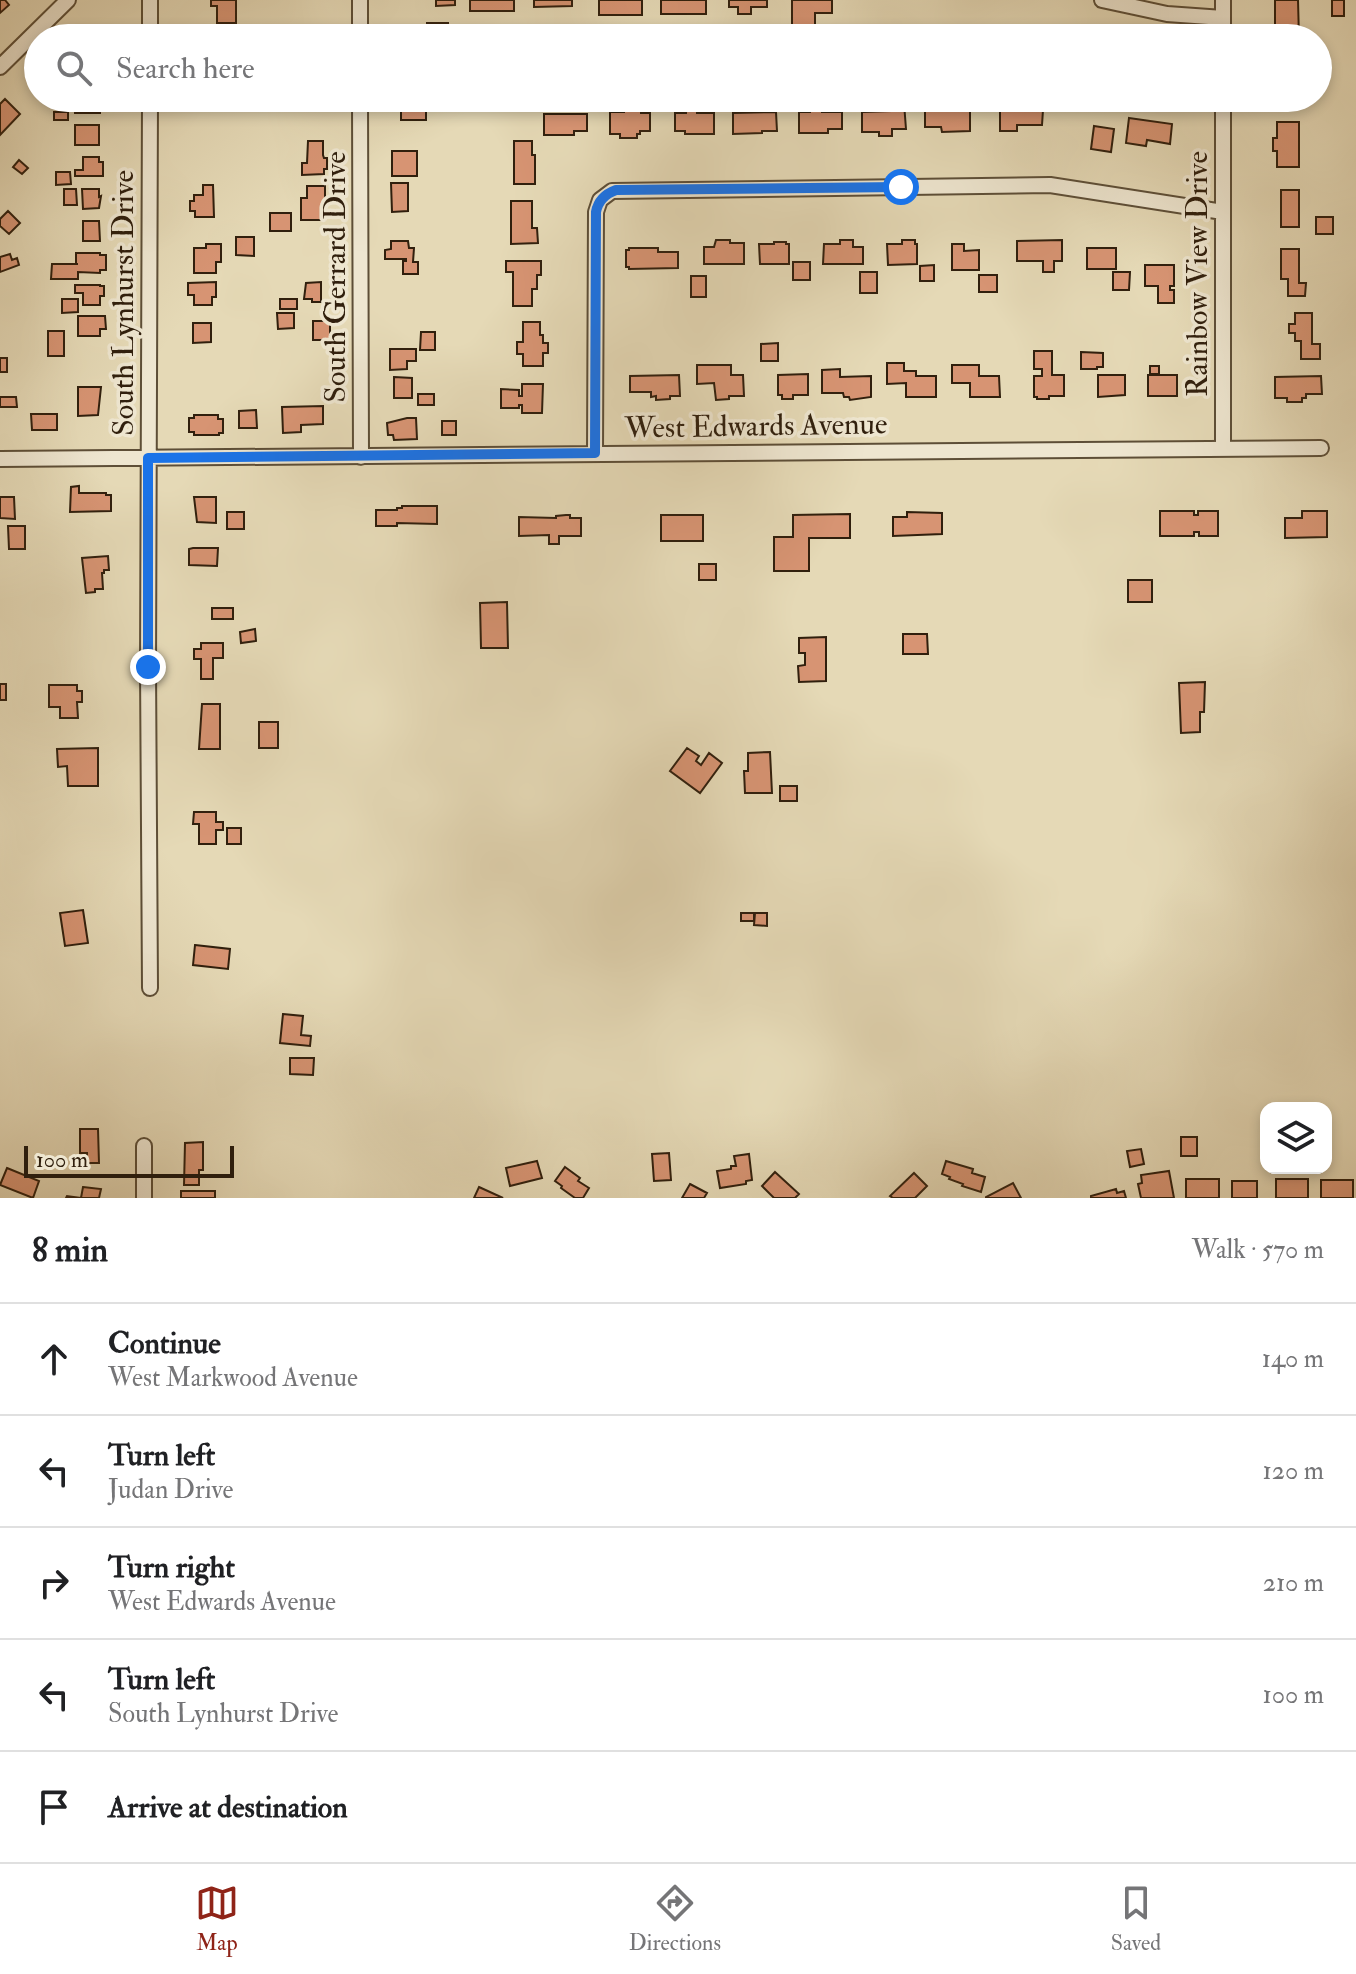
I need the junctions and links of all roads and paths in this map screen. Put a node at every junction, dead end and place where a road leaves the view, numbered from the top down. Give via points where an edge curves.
1 (68, 0) edge
2 (150, 0) edge
3 (360, 0) edge
4 (1102, 0) edge
5 (1223, 0) edge
6 (1223, 18) junction
7 (44, 24) edge
8 (150, 24) edge
9 (360, 24) edge
10 (1223, 24) edge
11 (24, 43) edge
12 (0, 67) edge
13 (150, 112) edge
14 (360, 112) edge
15 (1223, 112) edge
16 (1223, 212) junction
17 (1321, 448) dead end
18 (1223, 449) junction
19 (595, 453) junction
20 (361, 457) junction
21 (148, 458) junction
22 (0, 459) edge
23 (150, 988) dead end
24 (144, 1146) dead end
25 (144, 1198) edge

1 - 7 street
2 - 8 street
3 - 9 street
4 - 6 street via 1167,14
5 - 6 street
6 - 10 street
11 - 12 street
13 - 21 street, South Lynhurst Drive
14 - 20 street, South Gerrard Drive
15 - 16 street, Rainbow View Drive
16 - 18 street, Rainbow View Drive
16 - 19 street via 1050,185 616,190 605,195 596,212
17 - 18 street, West Edwards Avenue
18 - 19 street, West Edwards Avenue
19 - 20 street, West Edwards Avenue
20 - 21 street, West Edwards Avenue
21 - 22 street, West Edwards Avenue
21 - 23 street, South Lynhurst Drive
24 - 25 street

